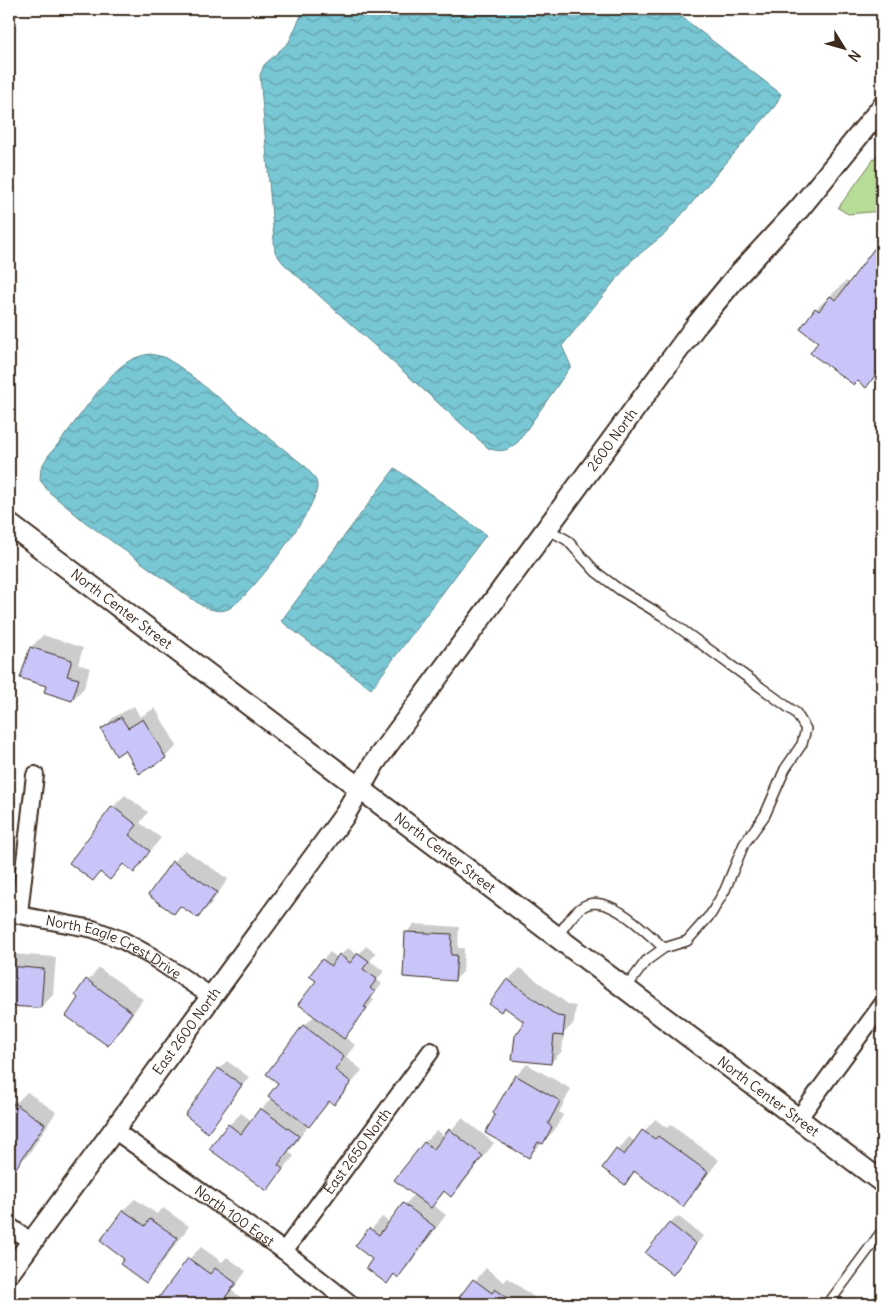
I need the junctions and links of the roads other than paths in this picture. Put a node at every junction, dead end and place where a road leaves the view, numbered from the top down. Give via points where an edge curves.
1 (882, 107) edge
2 (9, 524) edge
3 (547, 528) junction
4 (35, 775) dead end
5 (360, 787) junction
6 (14, 913) edge
7 (557, 936) junction
8 (664, 948) junction
9 (626, 988) junction
10 (212, 997) junction
11 (882, 1005) edge
12 (431, 1051) dead end
13 (798, 1119) junction
14 (114, 1130) junction
15 (882, 1182) edge
16 (9, 1226) edge
17 (882, 1231) edge
18 (32, 1242) junction
19 (284, 1251) junction
20 (9, 1273) edge
21 (351, 1304) edge
22 (828, 1304) edge

1 - 3 street, 2600 North via 800,208 695,327
2 - 5 street, North Center Street
3 - 5 street, 2600 North
3 - 8 lane via 567,540 596,572 620,590 663,616 796,713 806,728 802,744 785,769 765,815 744,844 711,914 687,941
4 - 6 street
5 - 7 street, North Center Street
5 - 10 street, East 2600 North via 344,816
6 - 10 street, North Eagle Crest Drive via 93,929 122,940
7 - 8 lane via 586,905 599,904 623,914
7 - 9 street, North Center Street
8 - 9 lane via 646,961
9 - 13 street, North Center Street
10 - 14 street, East 2600 North
11 - 13 street
12 - 19 street, East 2650 North
13 - 15 street, North Center Street
14 - 18 street, East 2600 North
14 - 19 street, North 100 East
16 - 18 street
17 - 22 lane
18 - 20 street, East 2600 North
19 - 21 street, North 100 East

